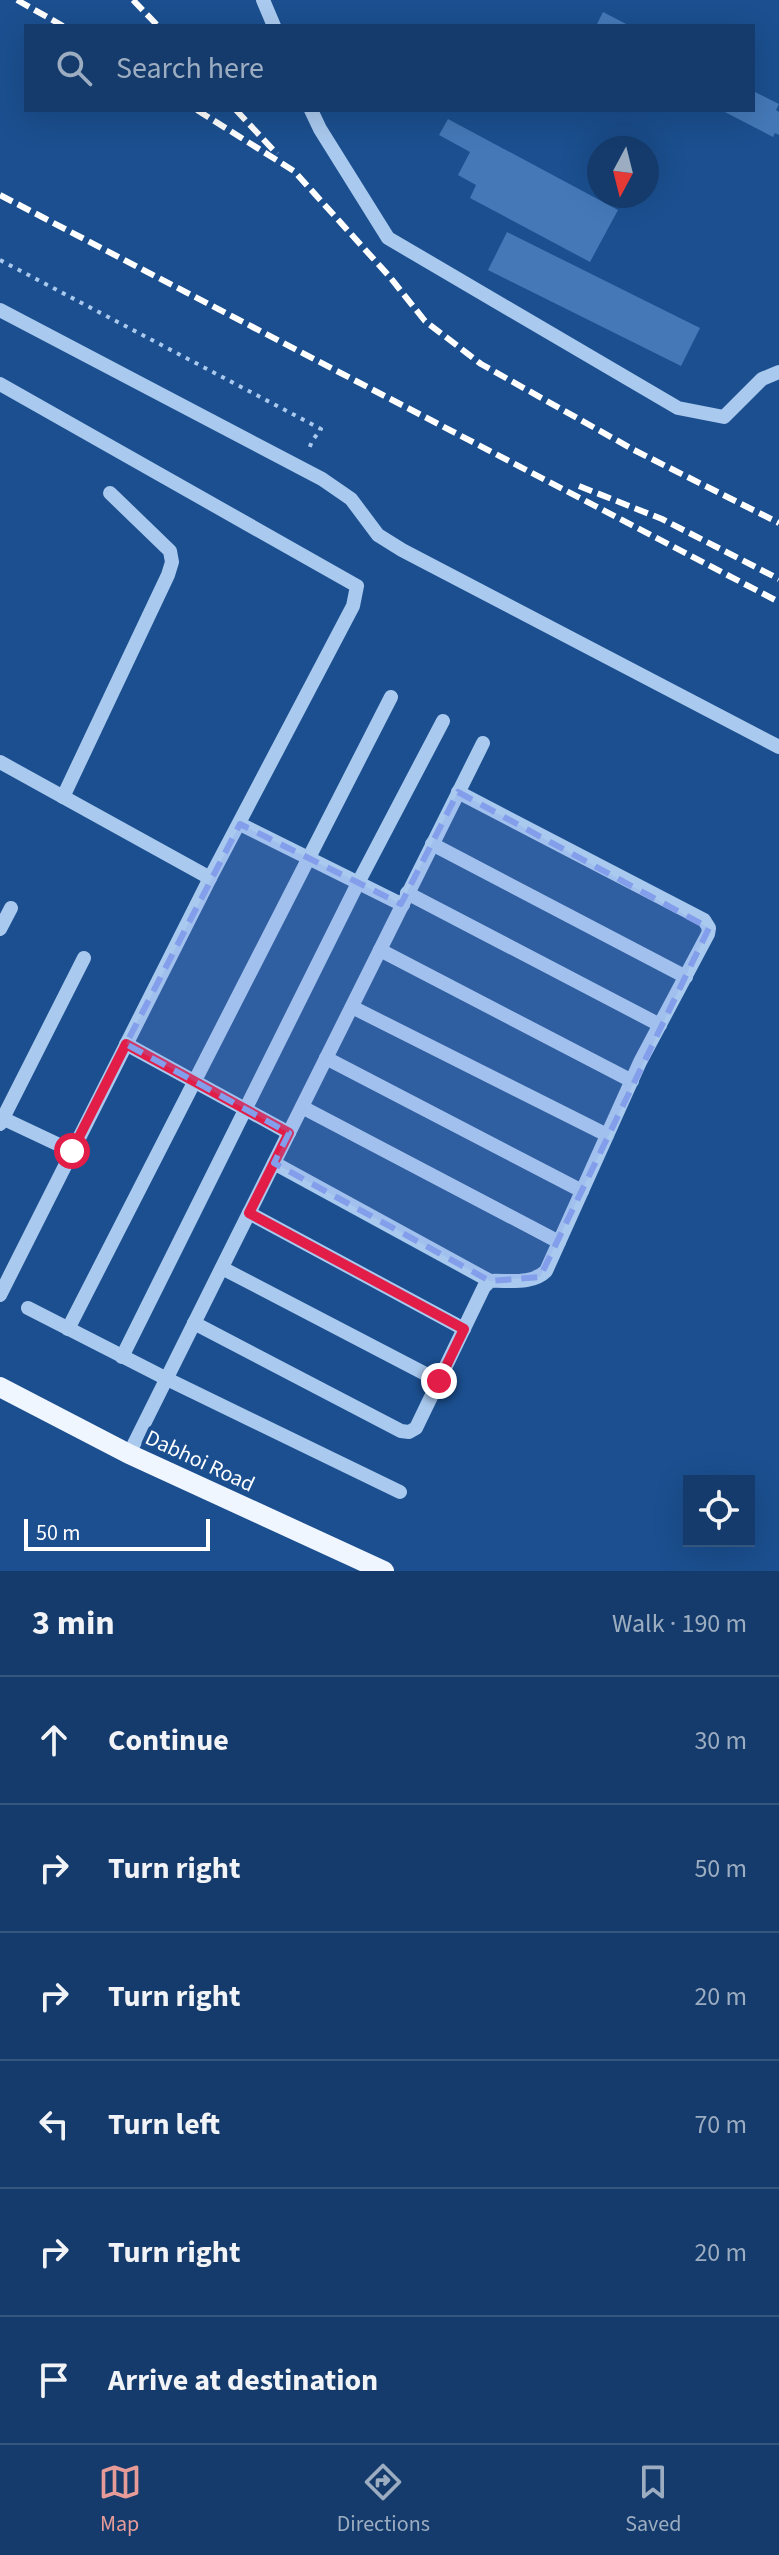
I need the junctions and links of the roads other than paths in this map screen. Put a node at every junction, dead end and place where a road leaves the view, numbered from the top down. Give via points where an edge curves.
1 (263, 0) edge
2 (273, 24) edge
3 (312, 112) edge
4 (0, 310) edge
5 (779, 372) edge
6 (0, 384) edge
7 (110, 493) dead end
8 (391, 697) dead end
9 (443, 721) dead end
10 (483, 743) dead end
11 (779, 747) edge
12 (0, 762) edge
13 (458, 792) junction
14 (63, 797) junction
15 (240, 824) junction
16 (432, 844) junction
17 (309, 857) junction
18 (210, 878) junction
19 (358, 883) junction
20 (405, 899) junction
21 (11, 908) dead end
22 (0, 929) edge
23 (380, 950) junction
24 (84, 958) dead end
25 (686, 977) junction
26 (352, 1007) junction
27 (660, 1025) junction
28 (126, 1044) junction
29 (326, 1058) junction
30 (194, 1081) junction
31 (632, 1081) junction
32 (302, 1107) junction
33 (246, 1109) junction
34 (1, 1120) edge
35 (289, 1133) junction
36 (607, 1135) junction
37 (72, 1151) junction
38 (274, 1163) junction
39 (582, 1191) junction
40 (249, 1213) junction
41 (559, 1242) junction
42 (222, 1268) junction
43 (490, 1281) junction
44 (0, 1295) edge
45 (28, 1308) dead end
46 (194, 1323) junction
47 (68, 1329) junction
48 (464, 1329) junction
49 (122, 1357) junction
50 (167, 1379) junction
51 (439, 1381) junction
52 (0, 1387) edge
53 (129, 1454) junction
54 (400, 1492) dead end
55 (384, 1571) edge

1 - 2 street
3 - 5 street via 388,238 678,408 724,417 762,379
4 - 11 street via 322,479 351,499 378,535 402,550
6 - 15 street via 357,586 353,606
7 - 14 street via 170,551 172,562
8 - 17 street
9 - 19 street
10 - 13 street
12 - 14 street
13 - 16 street
13 - 25 street via 704,920 708,934
14 - 18 street
15 - 17 street
15 - 18 street
16 - 20 street
16 - 25 street
17 - 19 street
17 - 30 street
18 - 28 street
19 - 20 street
19 - 33 street
20 - 23 street
20 - 27 street
21 - 22 street
23 - 26 street
23 - 31 street
24 - 34 street
25 - 27 street
26 - 29 street
26 - 36 street
27 - 31 street
28 - 30 street
28 - 37 street
29 - 32 street
29 - 39 street
30 - 33 street
30 - 47 street
31 - 36 street
32 - 35 street
32 - 41 street
33 - 35 street
33 - 49 street
34 - 37 street
35 - 38 street
36 - 39 street
37 - 44 street
38 - 40 street
38 - 43 street
39 - 41 street
40 - 42 street
40 - 48 street
41 - 43 street via 540,1277
42 - 46 street
42 - 51 street
43 - 48 street
45 - 47 street
46 - 50 street
46 - 51 street via 401,1431 416,1428
47 - 49 street
48 - 51 street
49 - 50 street
50 - 53 street
50 - 54 street
52 - 53 main road, Dabhoi Road
53 - 55 main road, Dabhoi Road

